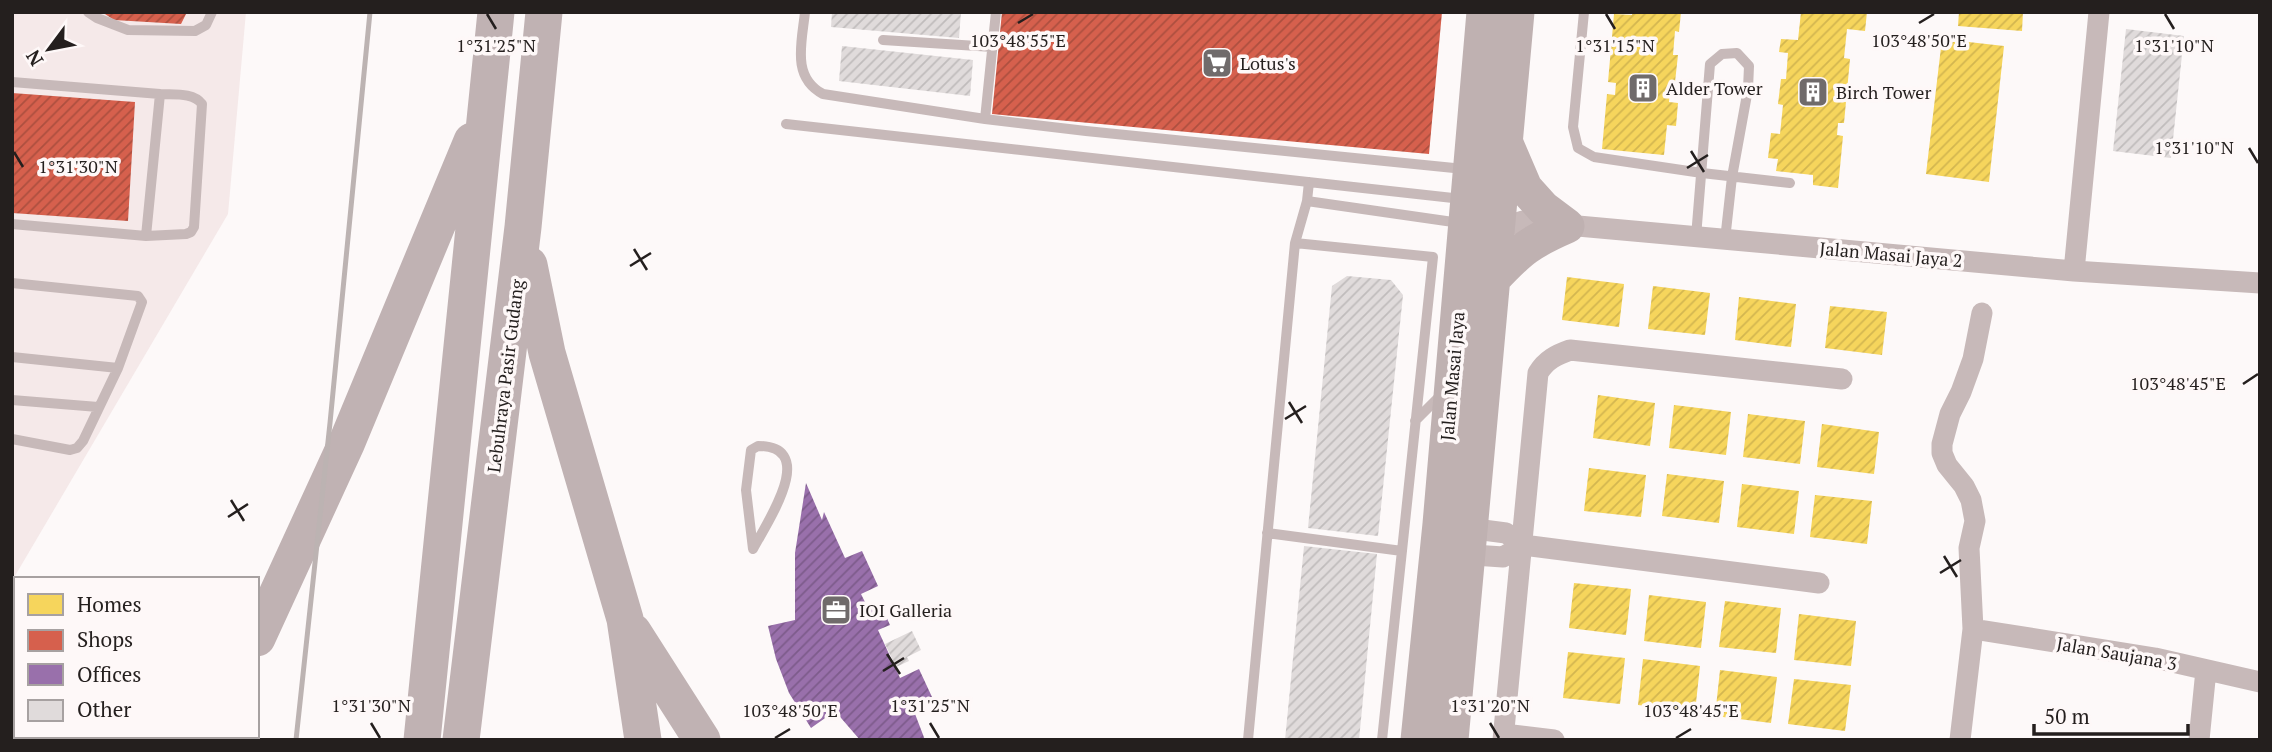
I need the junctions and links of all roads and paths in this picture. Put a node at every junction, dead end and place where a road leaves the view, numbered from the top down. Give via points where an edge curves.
1 (88, 12) edge
2 (212, 12) edge
3 (496, 12) edge
4 (544, 12) edge
5 (805, 12) edge
6 (996, 12) edge
7 (1484, 12) edge
8 (1517, 12) edge
9 (1584, 12) edge
10 (2099, 12) edge
11 (883, 40) dead end
12 (993, 47) junction
13 (12, 82) edge
14 (160, 94) junction
15 (487, 104) junction
16 (985, 119) junction
17 (786, 124) dead end
18 (1506, 143) junction
19 (1702, 173) junction
20 (1732, 177) junction
21 (1308, 182) junction
22 (1790, 183) dead end
23 (1307, 201) junction
24 (1488, 208) junction
25 (12, 224) edge
26 (1567, 226) junction
27 (523, 227) junction
28 (146, 236) junction
29 (1696, 237) junction
30 (1725, 240) junction
31 (1295, 243) junction
32 (2074, 271) junction
33 (1493, 279) junction
34 (12, 283) edge
35 (2260, 283) edge
36 (1982, 313) dead end
37 (12, 357) edge
38 (118, 368) junction
39 (1842, 379) dead end
40 (1452, 384) junction
41 (12, 400) edge
42 (99, 407) junction
43 (1415, 421) junction
44 (12, 439) edge
45 (1267, 533) junction
46 (1515, 539) junction
47 (1454, 540) junction
48 (753, 549) joint
49 (1402, 551) junction
50 (1819, 583) dead end
51 (625, 619) junction
52 (1973, 629) junction
53 (259, 634) edge
54 (2206, 670) junction
55 (2260, 682) edge
56 (462, 725) edge
57 (1504, 737) edge
58 (1382, 739) edge
59 (422, 740) edge
60 (643, 740) edge
61 (702, 740) edge
62 (1248, 740) edge
63 (1418, 740) edge
64 (1451, 740) edge
65 (1554, 740) edge
66 (1960, 740) edge
67 (2199, 740) edge

1 - 2 lane via 128,30 195,31 206,25
3 - 15 highway
4 - 27 highway, Lebuhraya Pasir Gudang
5 - 16 lane via 800,58 814,89
6 - 12 lane
7 - 24 main road, Jalan Masai Jaya
8 - 18 main road, Jalan Masai Jaya
9 - 19 lane via 1573,127 1578,148 1594,157
10 - 32 street
11 - 12 lane
12 - 16 lane
13 - 14 lane
14 - 28 lane
14 - 28 lane via 193,96 202,104 194,227 186,234
15 - 53 highway via 347,442
15 - 59 highway
16 - 24 lane
17 - 21 lane
18 - 24 main road, Jalan Masai Jaya
18 - 26 main road via 1525,188
19 - 20 lane
19 - 20 lane via 1710,64 1722,54 1737,53 1749,66
19 - 29 lane
20 - 22 lane
20 - 30 lane
21 - 23 lane
21 - 24 lane
23 - 24 lane
23 - 31 lane
24 - 26 street, Jalan Masai Jaya 2
24 - 33 main road, Jalan Masai Jaya
24 - 40 main road, Jalan Masai Jaya
25 - 28 lane
26 - 29 street, Jalan Masai Jaya 2
26 - 33 main road via 1536,239
27 - 51 highway via 547,353
27 - 56 highway, Lebuhraya Pasir Gudang
29 - 30 street, Jalan Masai Jaya 2
30 - 32 street, Jalan Masai Jaya 2
31 - 43 lane via 1433,257
31 - 45 lane
32 - 35 street, Jalan Masai Jaya 2
33 - 47 main road, Jalan Masai Jaya
34 - 38 lane via 141,298
36 - 52 street via 1973,359 1942,444 1947,465 1968,492 1974,510 1969,548
37 - 38 lane
38 - 42 lane
39 - 46 street via 1570,350 1560,353 1538,373
40 - 43 lane
40 - 47 main road, Jalan Masai Jaya
41 - 42 lane
42 - 44 lane via 77,448
43 - 49 lane
45 - 49 lane
45 - 62 lane
46 - 47 street
46 - 47 street via 1503,558
46 - 50 street
46 - 57 street
47 - 63 main road, Jalan Masai Jaya
47 - 64 main road, Jalan Masai Jaya
48 - 48 lane via 746,490 748,464 751,450 768,446 787,462 788,475 783,494
49 - 58 lane
51 - 60 highway
51 - 61 highway
52 - 54 street, Jalan Saujana 3
52 - 66 street
54 - 55 street, Jalan Saujana 3
54 - 67 street
57 - 65 street

